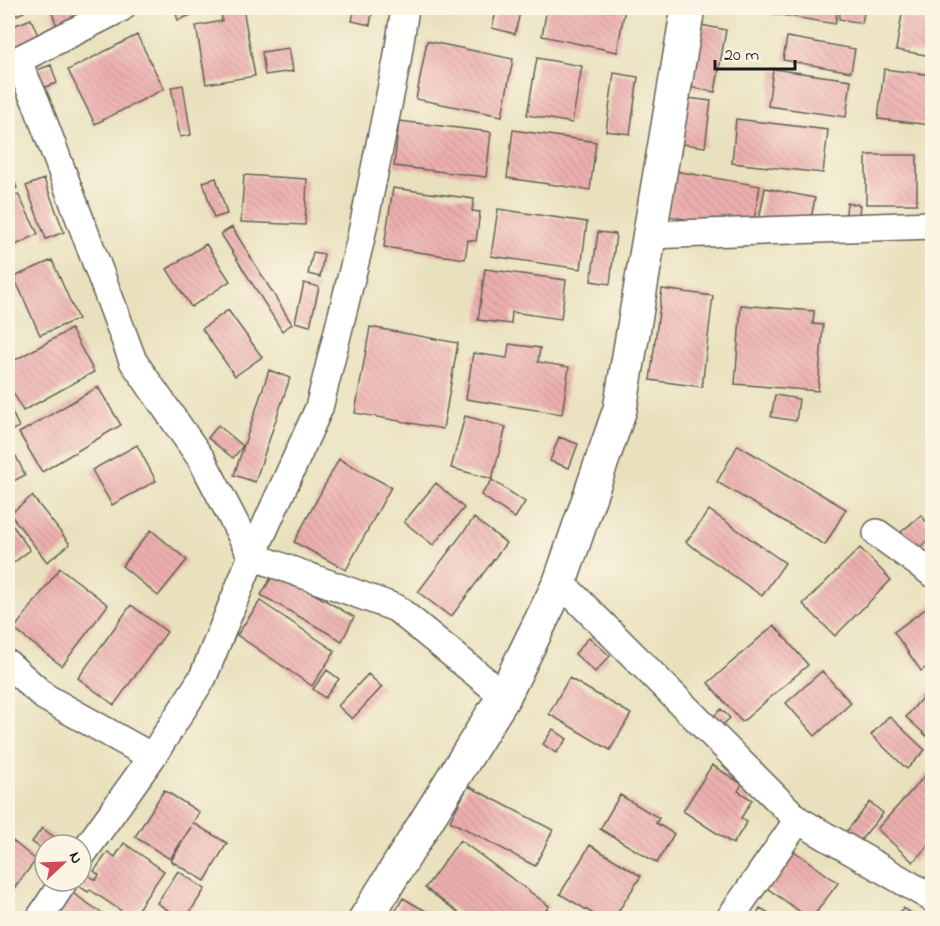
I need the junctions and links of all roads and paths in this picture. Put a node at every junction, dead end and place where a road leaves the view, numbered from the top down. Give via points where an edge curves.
1 (121, 8) edge
2 (405, 8) edge
3 (688, 8) edge
4 (12, 63) edge
5 (933, 225) edge
6 (648, 235) junction
7 (877, 533) dead end
8 (252, 556) junction
9 (933, 573) edge
10 (560, 582) junction
11 (8, 664) edge
12 (504, 696) junction
13 (152, 756) junction
14 (798, 820) junction
15 (93, 839) edge
16 (56, 893) edge
17 (933, 898) edge
18 (40, 918) edge
19 (366, 918) edge
20 (729, 918) edge

1 - 4 street
2 - 8 street via 360,242 319,408
3 - 6 street
4 - 8 street via 36,102 133,361 202,460
5 - 6 street
6 - 10 street via 620,409
7 - 9 street
8 - 12 street via 396,608
8 - 13 street via 203,677
10 - 12 street
10 - 14 street
11 - 13 street via 45,697
12 - 19 street
13 - 15 street
14 - 17 street
14 - 20 street
16 - 18 street

